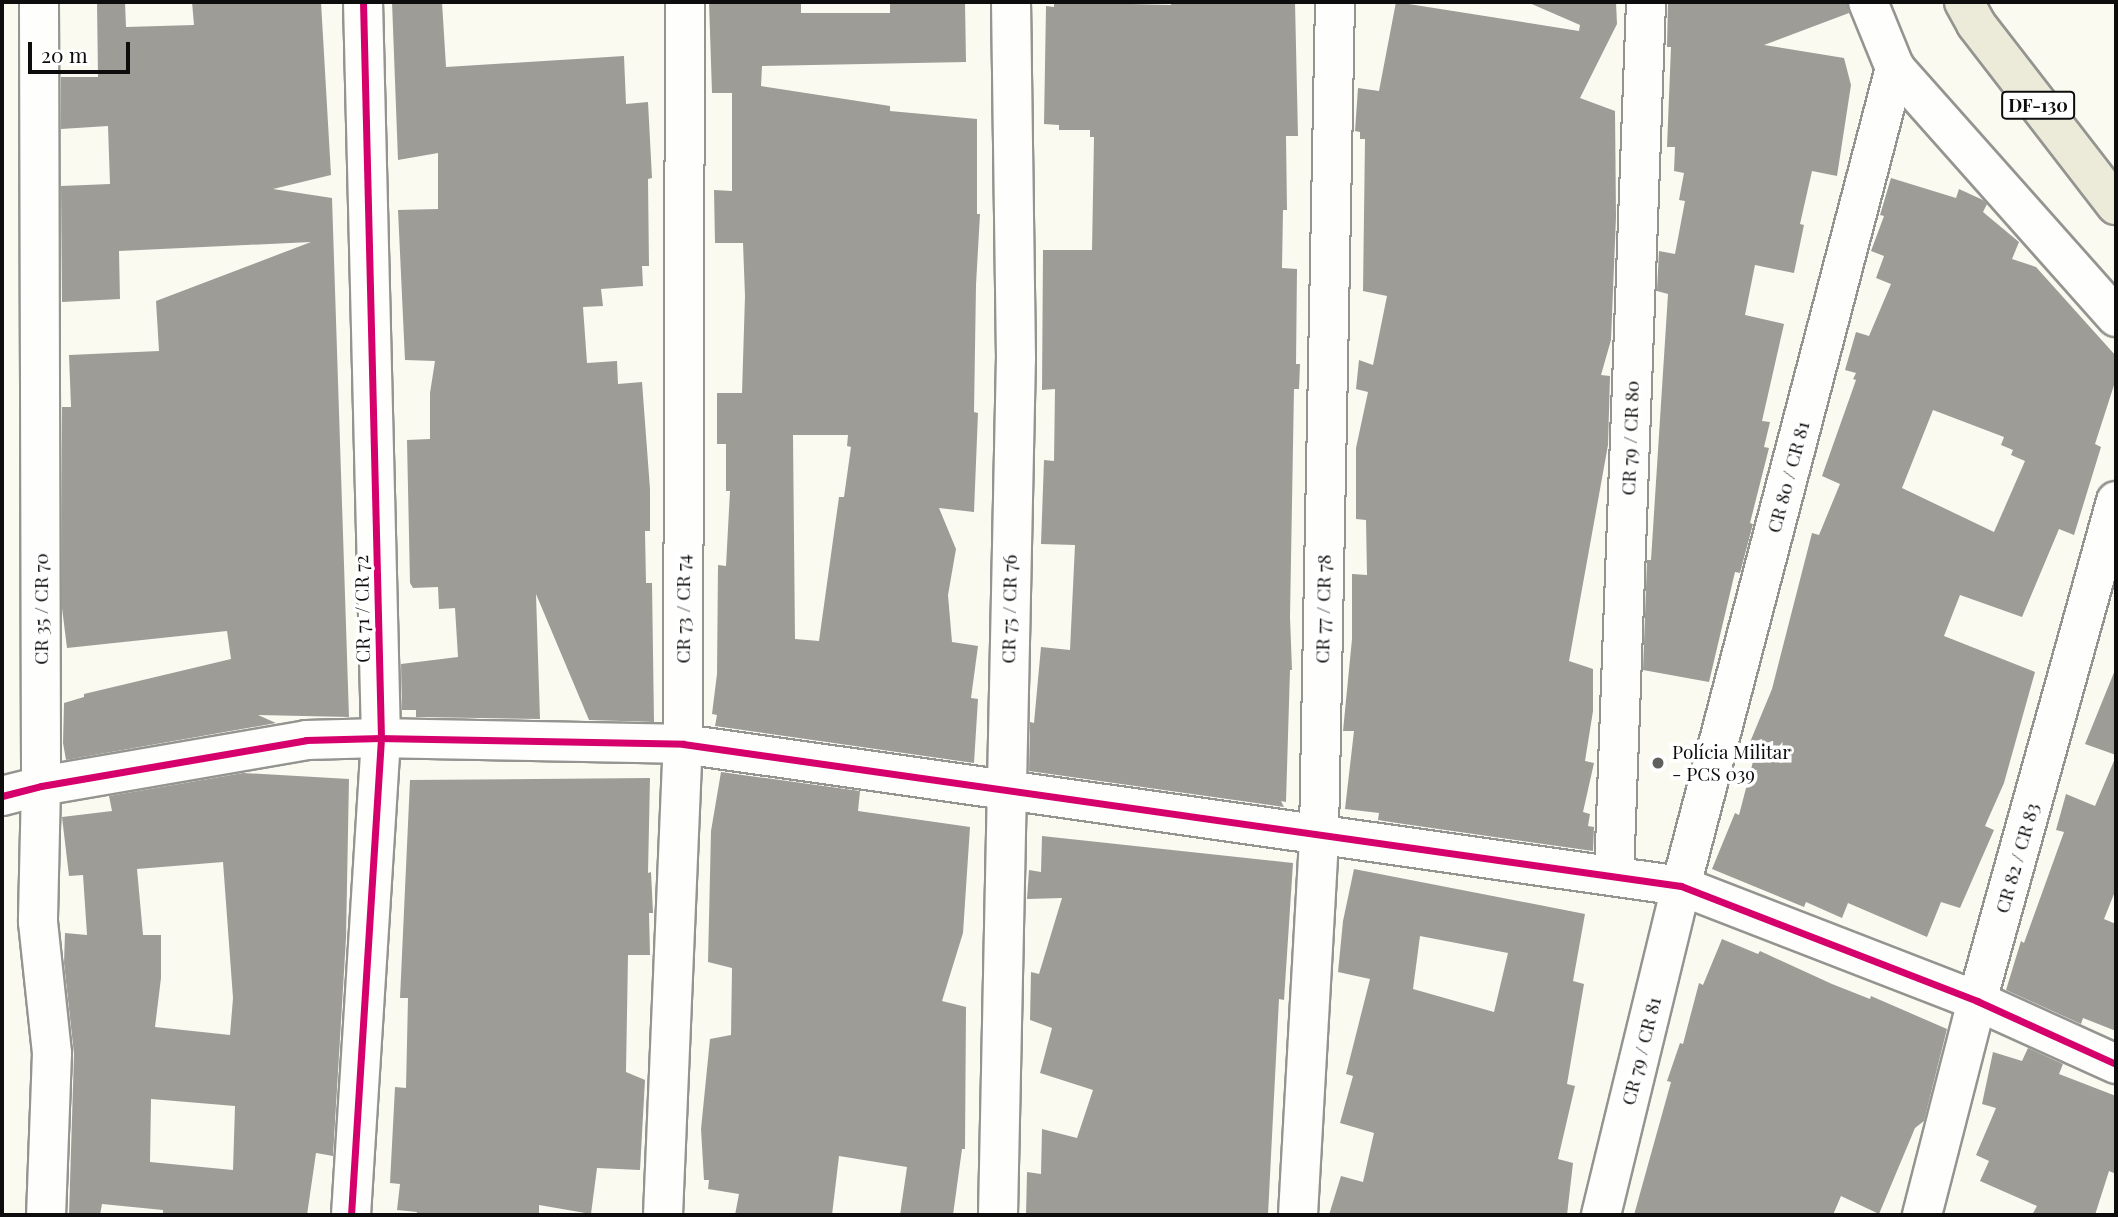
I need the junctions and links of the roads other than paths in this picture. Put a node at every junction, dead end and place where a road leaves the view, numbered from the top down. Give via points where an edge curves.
1 (39, 2) edge
2 (363, 2) edge
3 (685, 2) edge
4 (1012, 2) edge
5 (1335, 2) edge
6 (1646, 2) edge
7 (1868, 2) edge
8 (1964, 2) edge
9 (1895, 68) junction
10 (2116, 205) edge
11 (2116, 317) edge
12 (2116, 501) edge
13 (381, 738) junction
14 (683, 744) junction
15 (41, 786) junction
16 (1005, 792) junction
17 (2, 796) edge
18 (1319, 834) junction
19 (1614, 875) junction
20 (1681, 886) junction
21 (1977, 1001) junction
22 (2116, 1064) edge
23 (46, 1215) edge
24 (351, 1215) edge
25 (663, 1215) edge
26 (998, 1215) edge
27 (1298, 1215) edge
28 (1601, 1215) edge
29 (1922, 1215) edge

1 - 15 street, CR 35 / CR 70
2 - 13 street, CR 71 / CR 72
3 - 14 street, CR 73 / CR 74
4 - 16 street, CR 75 / CR 76 via 1016,359
5 - 18 street, CR 77 / CR 78
6 - 19 street, CR 79 / CR 80
7 - 9 street
8 - 10 main road, DF-130 via 1976,24
9 - 11 street
9 - 20 street, CR 80 / CR 81
12 - 21 street, CR 82 / CR 83
13 - 14 street
13 - 15 street via 306,740
13 - 24 street, CR 71 / CR 72
14 - 16 street
14 - 25 street, CR 73 / CR 74
15 - 17 street
15 - 23 street, CR 35 / CR 70 via 38,922 52,1054
16 - 18 street
16 - 26 street, CR 75 / CR 76
18 - 19 street
18 - 27 street, CR 77 / CR 78
19 - 20 street
20 - 21 street
20 - 28 street, CR 79 / CR 81
21 - 22 street
21 - 29 street, CR 82 / CR 83

